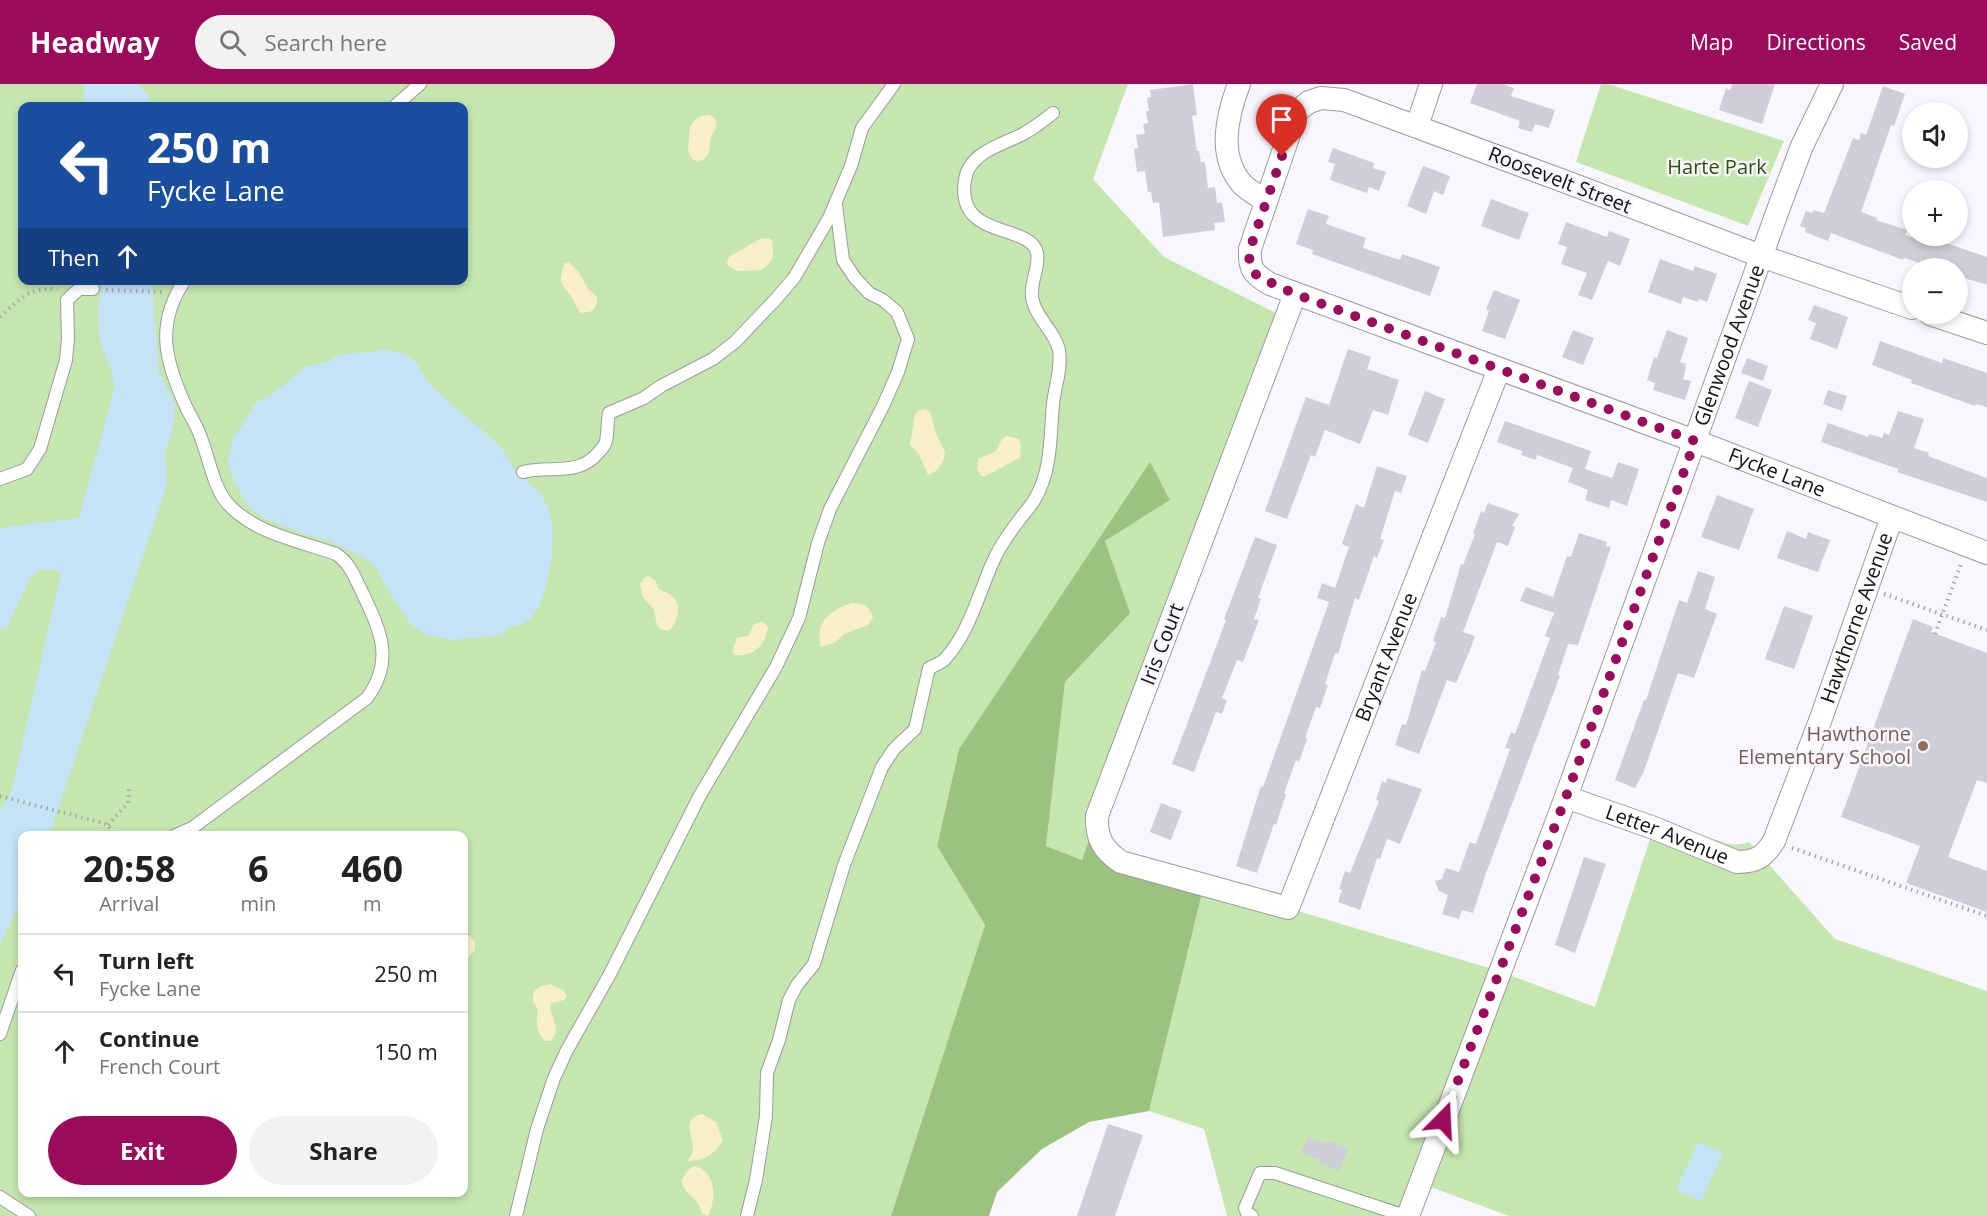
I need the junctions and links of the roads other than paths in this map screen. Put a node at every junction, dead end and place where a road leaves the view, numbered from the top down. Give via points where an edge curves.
1 (420, 84) edge
2 (894, 84) edge
3 (1239, 84) edge
4 (1431, 84) edge
5 (1832, 84) edge
6 (400, 102) edge
7 (1053, 113) dead end
8 (1417, 126) junction
9 (1266, 201) junction
10 (836, 205) junction
11 (1761, 256) junction
12 (182, 285) edge
13 (93, 289) road end
14 (1295, 294) junction
15 (1902, 305) edge
16 (1960, 324) edge
17 (1987, 333) edge
18 (1499, 369) junction
19 (1695, 441) junction
20 (523, 472) dead end
21 (0, 479) edge
22 (1892, 517) junction
23 (1987, 553) edge
24 (1566, 797) junction
25 (185, 831) edge
26 (1771, 846) joint
27 (1250, 897) joint
28 (18, 982) edge
29 (0, 1034) edge
30 (0, 1197) edge
31 (29, 1216) edge
32 (516, 1216) edge
33 (747, 1216) edge
34 (1252, 1216) edge
35 (1406, 1216) edge

1 - 6 lane
2 - 10 lane via 862,128
3 - 9 street via 1228,120 1226,149 1232,170 1244,186
4 - 8 street
5 - 11 street, Glenwood Avenue via 1802,146
7 - 33 lane via 1025,133 985,152 972,164 964,190 969,208 983,223 1023,238 1038,253 1031,284 1032,300 1059,349 1047,469 1036,498 993,562 964,632 944,661 929,668 915,729 882,767 844,865 814,964 789,1000 767,1073 766,1116
8 - 9 street, Roosevelt Street via 1344,100 1329,97 1309,102 1297,111
8 - 11 street, Roosevelt Street
9 - 14 street, Roosevelt Street via 1249,264 1257,276
10 - 20 lane via 794,278 735,342 644,398 609,413 606,443 592,461 556,471 546,468
10 - 32 lane via 843,260 869,293 897,312 908,339 898,372 830,509 799,618 776,667 699,797 554,1078
11 - 15 street, Roosevelt Street
11 - 19 street, Glenwood Avenue
12 - 25 lane via 171,306 166,350 224,498 262,529 343,559 380,630 383,660 378,680 367,698
13 - 21 lane via 79,289 67,300 66,360 40,449 27,469
14 - 18 street, Fycke Lane
14 - 27 street, Iris Court via 1097,816 1096,830 1101,843 1121,862
16 - 17 street
18 - 19 street, Fycke Lane
18 - 27 street, Bryant Avenue via 1288,908
19 - 22 street, Fycke Lane
19 - 24 street, Glenwood Avenue
22 - 23 street, Fycke Lane
22 - 26 street, Hawthorne Avenue
24 - 26 street, Letter Avenue via 1737,862 1752,862
24 - 35 street, Glenwood Avenue
28 - 29 lane
30 - 31 lane
34 - 35 lane via 1245,1208 1260,1173 1266,1172

